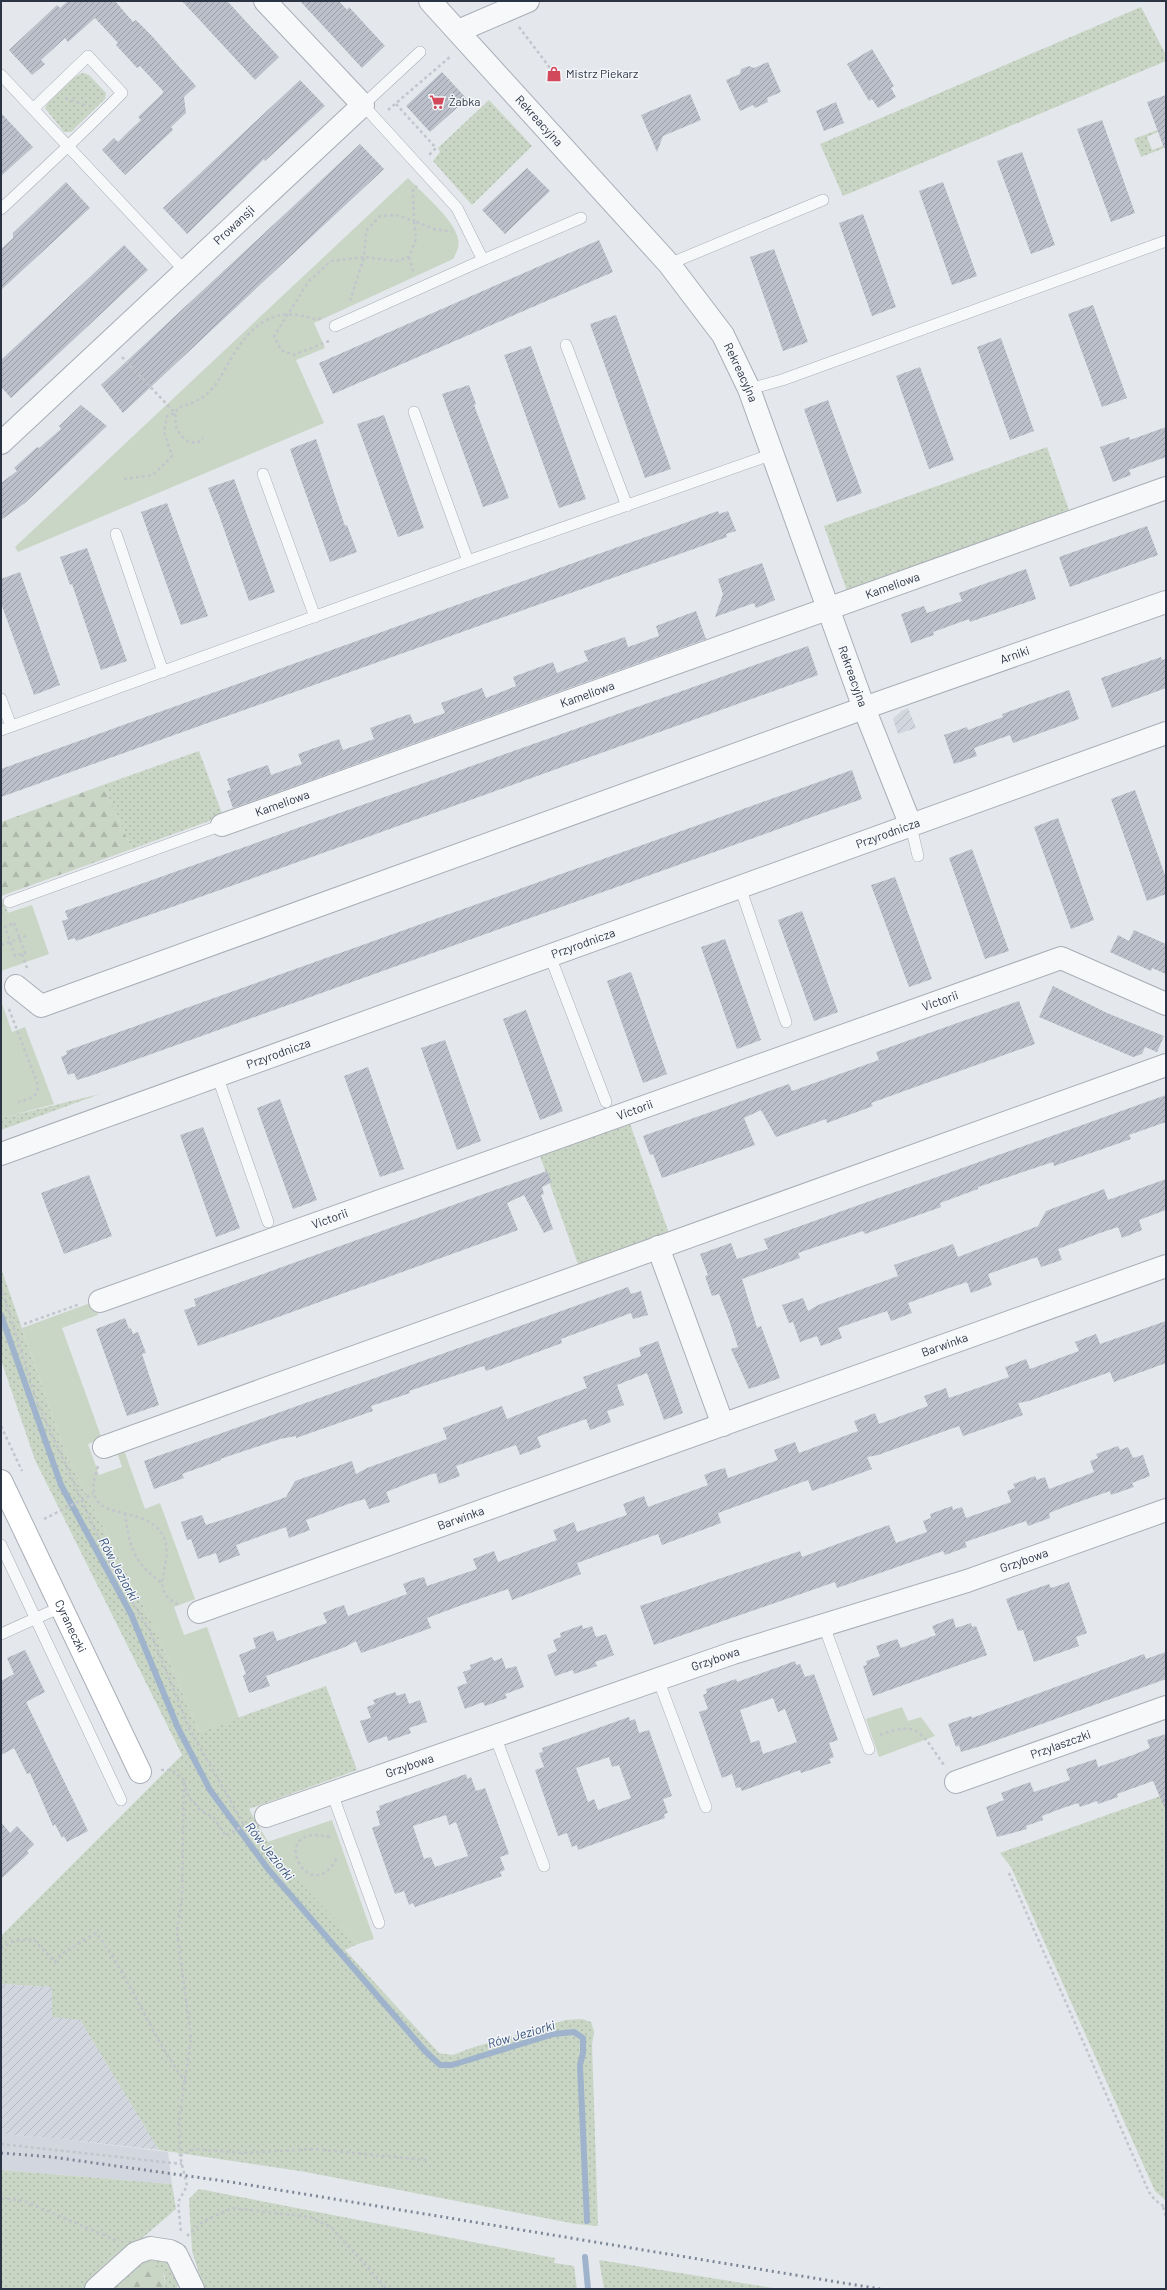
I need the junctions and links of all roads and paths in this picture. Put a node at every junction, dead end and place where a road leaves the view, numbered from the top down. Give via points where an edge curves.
1 (265, 1) edge
2 (430, 1) edge
3 (528, 1) edge
4 (516, 23) dead end
5 (458, 31) junction
6 (420, 52) dead end
7 (439, 68) dead end
8 (550, 68) dead end
9 (1, 75) edge
10 (60, 97) dead end
11 (363, 105) junction
12 (89, 107) dead end
13 (33, 109) junction
14 (383, 115) dead end
15 (68, 145) junction
16 (424, 189) dead end
17 (823, 200) dead end
18 (1, 209) edge
19 (582, 218) dead end
20 (414, 221) junction
21 (457, 229) dead end
22 (1166, 241) edge
23 (364, 257) junction
24 (409, 257) junction
25 (482, 260) junction
26 (670, 264) junction
27 (185, 271) junction
28 (416, 280) dead end
29 (347, 308) dead end
30 (286, 314) junction
31 (323, 317) dead end
32 (317, 320) junction
33 (320, 325) dead end
34 (335, 326) dead end
35 (326, 335) dead end
36 (566, 345) dead end
37 (116, 351) dead end
38 (749, 389) junction
39 (414, 412) dead end
40 (175, 413) junction
41 (203, 438) dead end
42 (2, 441) edge
43 (773, 454) junction
44 (263, 474) dead end
45 (124, 479) dead end
46 (1166, 488) edge
47 (627, 506) junction
48 (116, 534) dead end
49 (468, 561) junction
50 (1166, 602) edge
51 (829, 609) junction
52 (315, 617) junction
53 (163, 672) junction
54 (1, 698) edge
55 (864, 708) junction
56 (6, 728) edge
57 (1166, 733) edge
58 (222, 825) joint
59 (911, 826) junction
60 (918, 856) dead end
61 (740, 887) junction
62 (9, 902) dead end
63 (26, 936) dead end
64 (20, 938) junction
65 (10, 942) junction
66 (1, 945) edge
67 (550, 956) junction
68 (12, 995) joint
69 (1166, 1004) edge
70 (786, 1022) dead end
71 (1166, 1065) edge
72 (217, 1074) junction
73 (18, 1102) dead end
74 (606, 1102) dead end
75 (1, 1154) edge
76 (268, 1222) dead end
77 (658, 1247) junction
78 (1166, 1266) edge
79 (1, 1287) edge
80 (100, 1301) joint
81 (24, 1324) dead end
82 (723, 1425) junction
83 (104, 1447) joint
84 (1, 1481) edge
85 (94, 1494) junction
86 (80, 1502) junction
87 (1166, 1510) edge
88 (125, 1514) junction
89 (44, 1519) dead end
90 (1, 1545) edge
91 (161, 1582) junction
92 (61, 1607) junction
93 (199, 1612) joint
94 (35, 1617) junction
95 (824, 1626) junction
96 (1, 1634) edge
97 (658, 1678) junction
98 (1166, 1707) edge
99 (495, 1736) junction
100 (879, 1741) dead end
101 (868, 1749) dead end
102 (140, 1772) joint
103 (184, 1780) junction
104 (956, 1782) joint
105 (332, 1793) junction
106 (121, 1800) dead end
107 (706, 1807) dead end
108 (266, 1816) dead end
109 (330, 1837) dead end
110 (338, 1858) dead end
111 (544, 1866) dead end
112 (1009, 1872) dead end
113 (379, 1923) dead end
114 (1, 1950) edge
115 (185, 2081) junction
116 (1, 2144) edge
117 (180, 2156) junction
118 (426, 2160) dead end
119 (182, 2164) junction
120 (1, 2198) edge
121 (1164, 2207) edge
122 (1166, 2217) edge
123 (136, 2252) junction
124 (192, 2288) edge
125 (96, 2289) edge
126 (387, 2289) edge

1 - 11 street
2 - 5 street, Rekreacyjna
3 - 5 street
4 - 8 path
5 - 26 street, Rekreacyjna
6 - 11 lane
7 - 14 path
9 - 13 lane
10 - 12 path
11 - 25 lane via 457,208
11 - 27 street, Prowansji
13 - 15 lane
13 - 15 lane via 88,56 122,93
15 - 18 lane
15 - 27 lane
16 - 20 path via 419,184 413,189
17 - 26 lane
19 - 25 lane
20 - 21 path via 447,233
20 - 23 path via 396,215 380,216 366,231
20 - 24 path via 416,239
22 - 38 lane via 782,380
23 - 24 path via 397,261
23 - 29 path
23 - 30 path via 331,261 309,281
24 - 28 path
25 - 34 lane
26 - 38 street, Rekreacyjna via 723,335
27 - 42 street, Prowansji
30 - 32 path via 304,315
30 - 35 path via 274,336 281,350 294,355 329,341
30 - 40 path via 269,317 251,332 210,392 193,404 179,407
31 - 32 path
32 - 33 path
36 - 47 lane
37 - 40 path
38 - 43 street, Rekreacyjna
39 - 49 lane
40 - 41 path via 176,427 181,436 197,443
40 - 45 path via 167,416 164,432 172,456 153,475
43 - 47 lane
43 - 51 street, Rekreacyjna
44 - 52 lane
46 - 51 street, Kameliowa
47 - 49 lane
48 - 53 lane
49 - 52 lane
50 - 55 street, Arniki
51 - 55 street, Rekreacyjna
51 - 58 street, Kameliowa
52 - 53 lane
53 - 56 lane
54 - 56 lane
55 - 59 street, Rekreacyjna
55 - 68 street, Arniki via 41,1006
57 - 59 street, Przyrodnicza
58 - 62 lane, Kameliowa
59 - 60 lane
59 - 61 street, Przyrodnicza
61 - 67 street, Przyrodnicza
61 - 70 lane
63 - 64 path
64 - 65 path
64 - 65 path via 24,953 15,956
64 - 65 path via 14,923 5,927
65 - 66 path
67 - 72 street, Przyrodnicza
67 - 74 lane
68 - 73 path via 38,1085 33,1098
69 - 80 street, Victorii via 1061,958
71 - 77 street
72 - 75 street, Przyrodnicza
72 - 76 lane
77 - 82 street
77 - 83 street
78 - 82 street, Barwinka
79 - 86 path via 37,1402
80 - 81 path via 93,1299
82 - 93 street, Barwinka
83 - 85 path via 92,1484
84 - 92 street, Cyraneczki
85 - 86 path
85 - 88 path via 102,1506
86 - 89 path
86 - 103 path via 112,1568 150,1631 189,1728 244,1825 226,1836 213,1817 200,1811 189,1797
87 - 95 street, Grzybowa via 967,1581
88 - 91 path via 128,1541 133,1552 151,1575
88 - 91 path via 153,1525 165,1538 168,1553
90 - 94 lane
91 - 93 path via 166,1596 171,1601
92 - 94 lane
92 - 102 street, Cyraneczki
94 - 96 lane
94 - 106 lane
95 - 97 street, Grzybowa
95 - 101 lane
97 - 99 street, Grzybowa
97 - 107 lane
98 - 104 street, Przylaszczki
99 - 105 street, Grzybowa
99 - 111 lane
100 - 104 path via 877,1736 898,1728 913,1729 925,1739
102 - 103 path via 172,1770
103 - 115 path via 182,1898 177,1931 192,2038
105 - 108 street, Grzybowa
105 - 113 lane
109 - 110 path via 319,1834 306,1836 297,1845 296,1858 302,1869 313,1875 326,1873
112 - 121 path via 1149,2192
114 - 115 path via 13,1942 33,1939 55,1962 63,1953 96,1933 115,1957 167,2057
115 - 117 path via 179,2120
116 - 119 path
117 - 118 path via 194,2149 244,2152 313,2148
117 - 119 path
119 - 126 path via 187,2186 178,2202 182,2240 204,2221 232,2208 310,2218 331,2227
120 - 123 path via 24,2201 125,2244
121 - 122 path
123 - 124 street via 150,2248 176,2254
123 - 125 street

